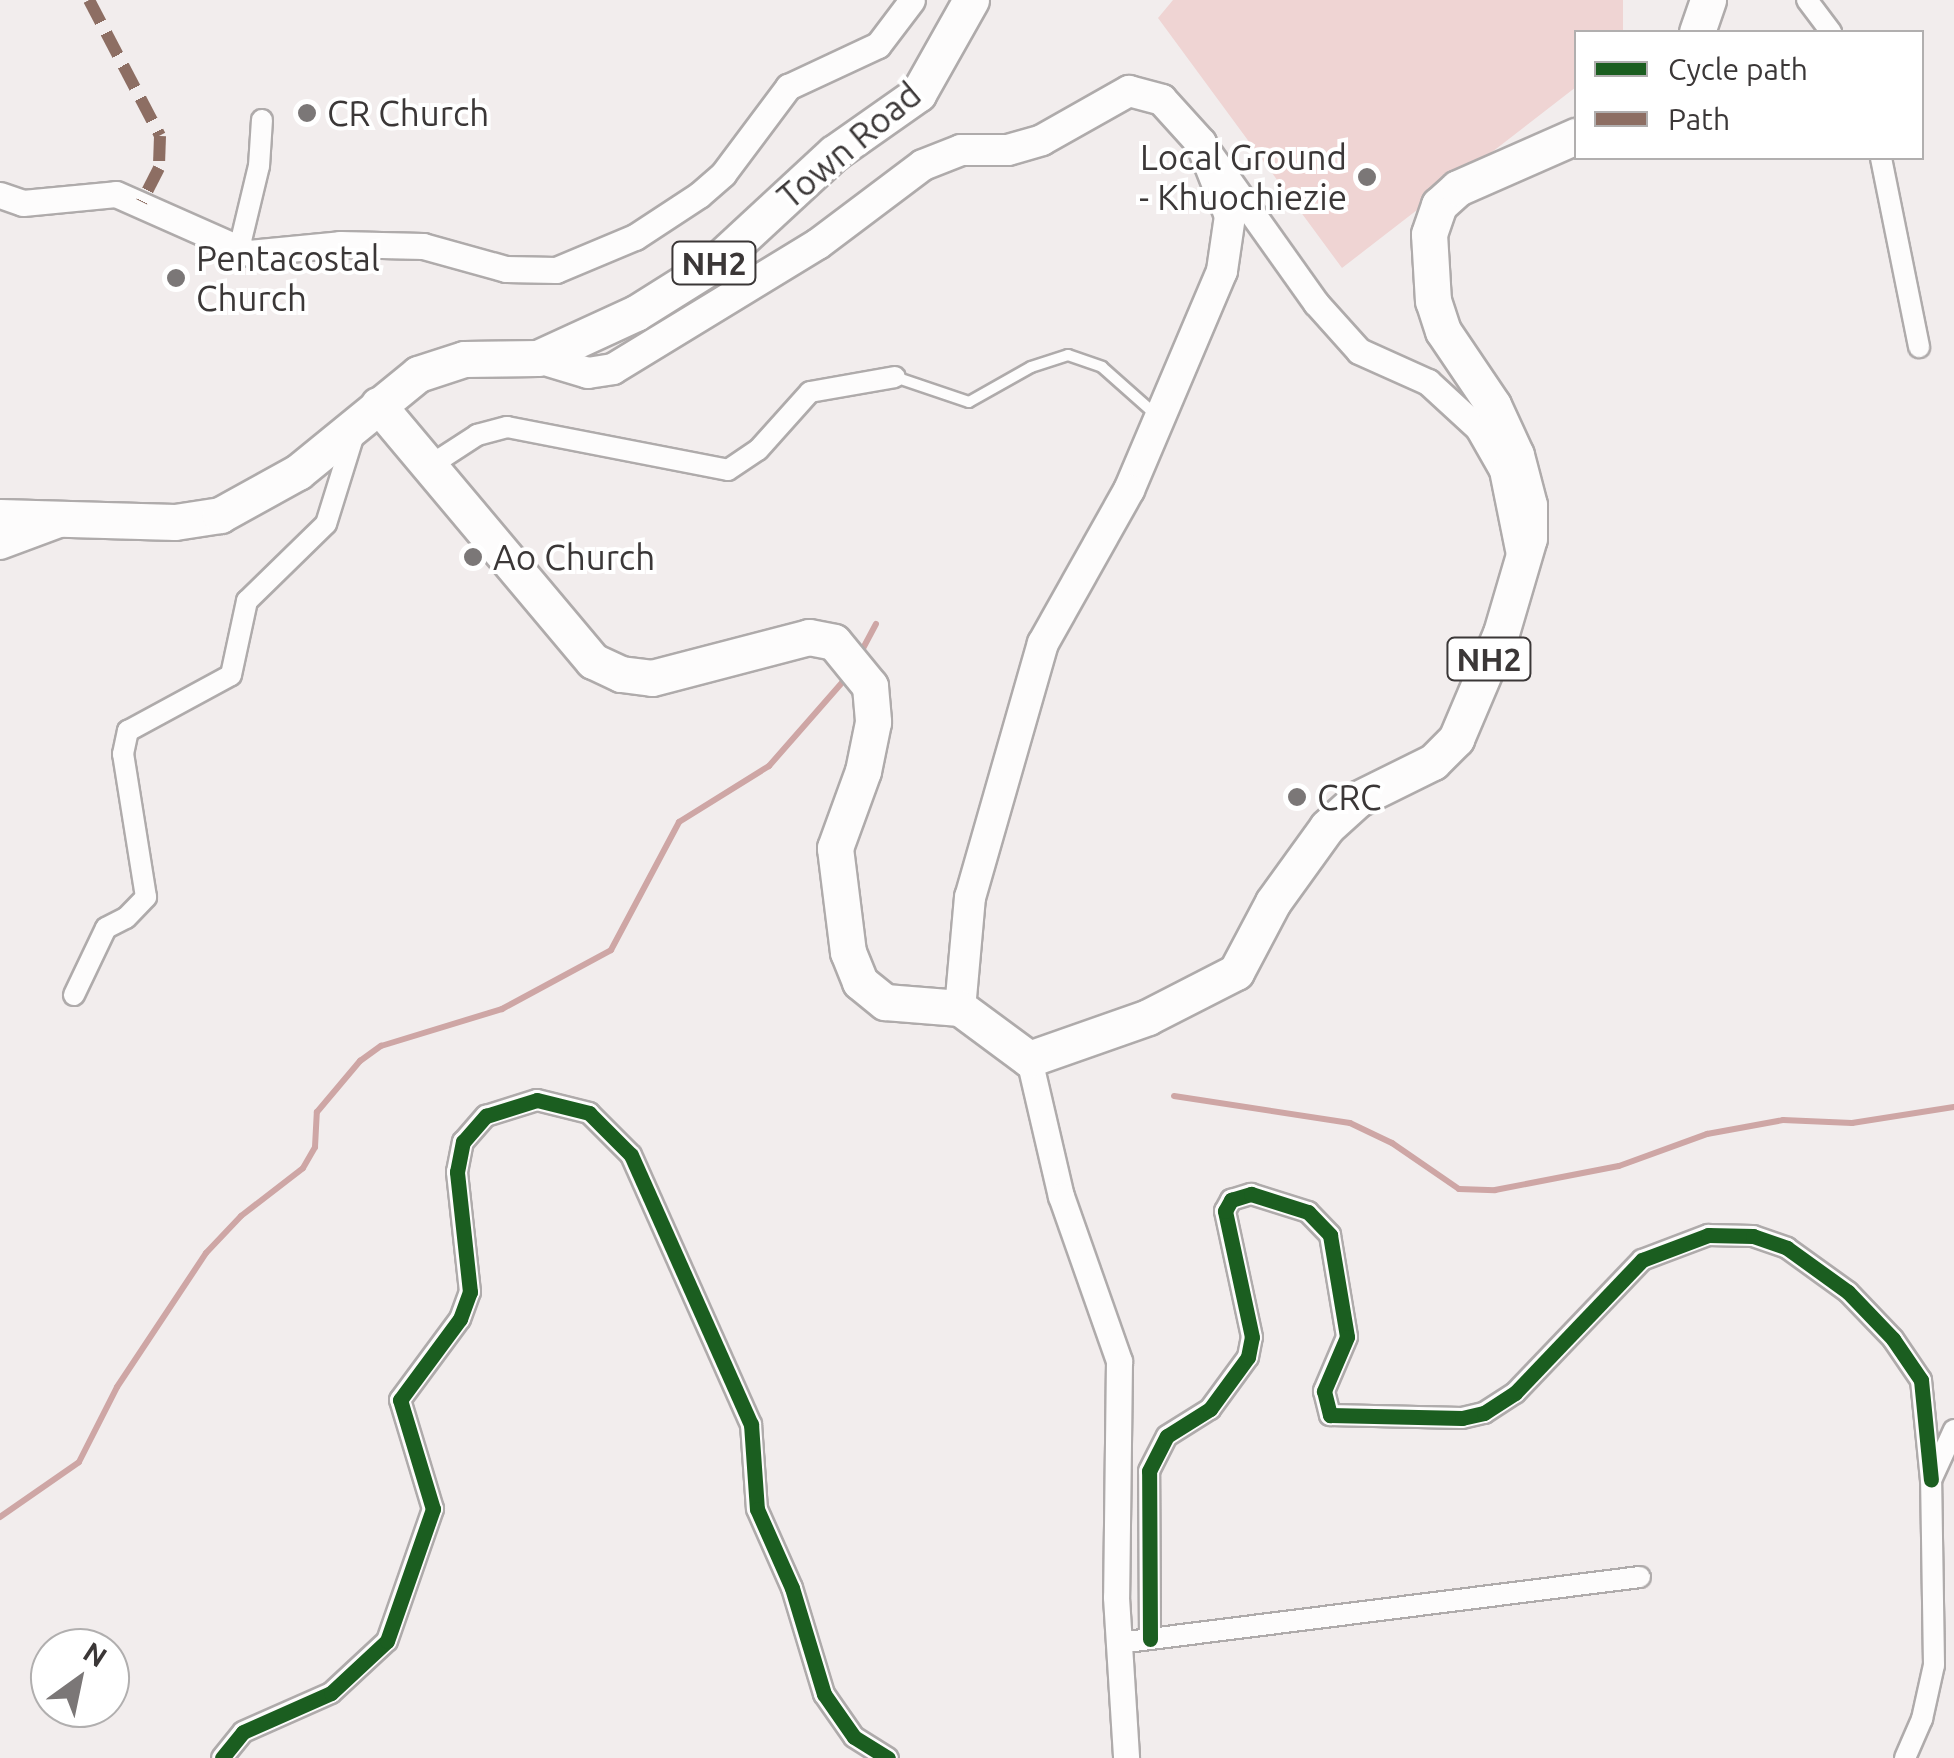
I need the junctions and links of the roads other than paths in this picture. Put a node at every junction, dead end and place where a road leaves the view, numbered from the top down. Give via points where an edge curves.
1 (912, 0) edge
2 (971, 0) edge
3 (1708, 0) edge
4 (1807, 0) edge
5 (1699, 30) edge
6 (1830, 30) edge
7 (262, 120) dead end
8 (1574, 137) edge
9 (1201, 143) junction
10 (1881, 160) edge
11 (0, 195) edge
12 (239, 249) junction
13 (1918, 348) dead end
14 (538, 358) junction
15 (896, 378) joint
16 (378, 405) junction
17 (1156, 416) junction
18 (428, 467) junction
19 (0, 517) edge
20 (64, 520) junction
21 (0, 544) edge
22 (1522, 565) junction
23 (74, 995) dead end
24 (960, 1008) junction
25 (1028, 1059) junction
26 (1954, 1430) edge
27 (1931, 1480) junction
28 (1640, 1577) dead end
29 (1150, 1639) junction
30 (1119, 1643) junction
31 (222, 1758) edge
32 (888, 1758) edge
33 (1126, 1758) edge
34 (1904, 1758) edge

1 - 12 street via 878,45 808,72 788,87 723,174 698,195 635,237 556,270 518,271 423,246 340,244 283,254
2 - 14 highway, Town Road / NH2 via 918,94 834,152 714,264 636,312
3 - 5 highway
4 - 6 street
7 - 12 street via 260,166
8 - 22 highway, NH2 via 1458,188 1439,205 1429,234 1431,288 1443,330 1516,454 1528,504
9 - 14 main road via 1162,100 1128,90 1042,140 1008,150 961,150 923,166 818,244 613,369 588,373
9 - 17 main road via 1230,216 1222,271
9 - 22 street via 1348,340 1428,382 1478,428 1502,470
10 - 13 street
11 - 12 street via 24,203 116,194
14 - 16 highway, Town Road / NH2 via 464,359 418,374
15 - 17 lane via 969,402 1068,355 1102,367
15 - 18 street via 810,392 758,450 728,470 506,428 477,435
16 - 18 highway
16 - 20 highway, NH2 via 298,472 220,515 175,522
16 - 23 street via 345,453 326,524 247,601 231,675 128,731 124,764 146,897 106,928
17 - 24 main road via 1130,490 1058,610 1019,714 970,897
18 - 24 highway via 560,629 594,661 621,674 652,678 809,636 844,652 870,686 872,722 863,771 835,848 848,952 860,982 885,1002
19 - 20 highway, NH2
20 - 21 main road
22 - 25 highway, NH2 via 1456,739 1433,762 1358,799 1327,827 1273,902 1236,972 1148,1017
24 - 25 highway
25 - 30 street via 1060,1196 1119,1361
26 - 27 street
27 - 29 street via 1921,1380 1893,1339 1848,1292 1788,1248 1753,1236 1708,1235 1642,1260 1516,1392 1484,1413 1348,1420 1330,1415 1324,1390 1347,1337 1330,1234 1308,1212 1250,1194 1231,1200 1225,1210 1252,1336 1248,1357 1210,1409 1166,1436 1149,1471
27 - 34 street via 1934,1666
28 - 29 street
29 - 30 street
30 - 33 street
31 - 32 street via 243,1732 296,1714 344,1684 387,1641 433,1508 400,1400 460,1319 470,1292 458,1172 463,1142 486,1116 537,1100 589,1113 632,1155 750,1424 758,1509 792,1588 824,1694 854,1736

